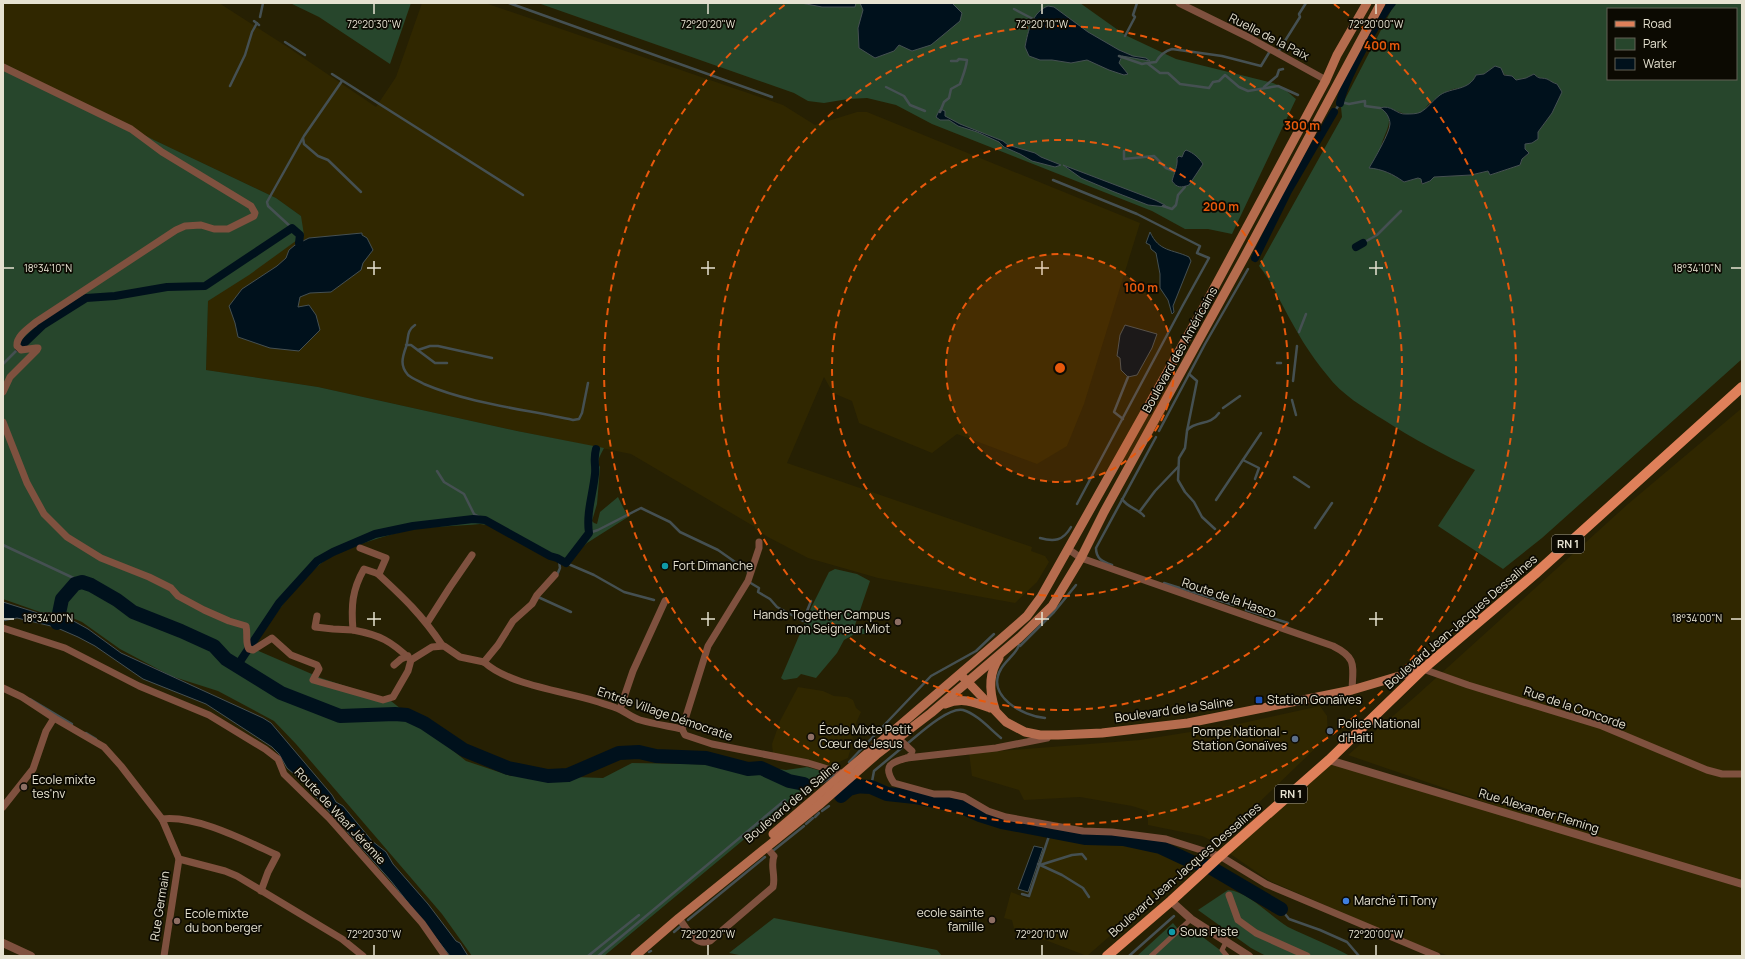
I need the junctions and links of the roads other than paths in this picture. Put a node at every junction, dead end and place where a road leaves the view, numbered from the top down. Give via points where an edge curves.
1 (1179, 3) edge
2 (1367, 3) edge
3 (1381, 3) edge
4 (3, 67) edge
5 (1326, 80) junction
6 (1742, 387) edge
7 (3, 392) edge
8 (3, 422) edge
9 (759, 542) dead end
10 (360, 548) dead end
11 (1068, 549) junction
12 (472, 555) dead end
13 (1081, 558) junction
14 (379, 574) junction
15 (555, 575) dead end
16 (665, 601) dead end
17 (317, 616) dead end
18 (427, 623) junction
19 (3, 628) edge
20 (353, 630) junction
21 (442, 645) junction
22 (1004, 650) junction
23 (409, 658) junction
24 (484, 662) junction
25 (394, 665) dead end
26 (1423, 669) junction
27 (960, 674) junction
28 (967, 682) junction
29 (3, 688) edge
30 (1352, 690) junction
31 (620, 709) junction
32 (995, 710) junction
33 (931, 713) junction
34 (54, 718) junction
35 (682, 729) junction
36 (1058, 735) junction
37 (898, 738) junction
38 (903, 759) junction
39 (1329, 760) junction
40 (1742, 774) edge
41 (844, 776) junction
42 (817, 801) junction
43 (3, 807) edge
44 (162, 819) junction
45 (766, 847) junction
46 (1220, 856) junction
47 (179, 859) junction
48 (1742, 884) edge
49 (261, 890) junction
50 (1229, 895) dead end
51 (1171, 902) junction
52 (679, 918) junction
53 (1192, 918) junction
54 (1226, 942) junction
55 (3, 943) edge
56 (31, 956) edge
57 (164, 956) edge
58 (363, 956) edge
59 (445, 956) edge
60 (631, 956) edge
61 (635, 956) edge
62 (1107, 956) edge
63 (1151, 956) edge
64 (1227, 956) edge
65 (1249, 956) edge
66 (1307, 956) edge
67 (1437, 956) edge

1 - 5 street, Ruelle de la Paix
2 - 5 main road, Boulevard des Américains via 1337,55
3 - 13 main road, Boulevard des Américains
4 - 7 street via 131,129 162,152 250,206 256,213 228,229 214,229 201,225 185,226 176,230 36,322 16,343 21,350 38,350 10,377
5 - 11 main road, Boulevard des Américains via 1205,305
6 - 26 main road, Boulevard Jean-Jacques Dessalines / RN 1 via 1529,579
8 - 23 street via 27,483 44,514 67,537 101,558 171,588 178,596 204,610 246,626 249,649 253,650 272,638 291,655 317,665 319,669 313,680 383,700 393,697 408,671
9 - 35 street via 748,581 708,646
10 - 14 street via 386,558
11 - 13 street, Route de la Hasco
11 - 27 main road, Boulevard des Américains via 1041,597 1026,616
12 - 18 street
13 - 22 main road, Boulevard des Américains via 1052,606
13 - 30 street, Route de la Hasco via 1346,652 1353,666
14 - 18 street
14 - 20 street via 364,569 358,580 352,610
15 - 24 street via 532,604 513,621
16 - 31 street
17 - 20 street via 315,627
18 - 21 street
19 - 59 street, Route de Waaf Jérémie via 65,648 139,686 209,715 265,749 278,759 284,774 329,818 422,923
20 - 23 street via 371,633 392,642
21 - 23 street
21 - 24 street, Entrée Village Démocratie via 460,657
22 - 28 main road, Boulevard des Américains
22 - 32 main road via 992,670 990,689
23 - 25 street via 401,659
24 - 31 street, Entrée Village Démocratie via 524,683
26 - 30 main road, Boulevard de la Saline
26 - 39 main road, Boulevard Jean-Jacques Dessalines / RN 1
26 - 40 street, Rue de la Concorde via 1602,726 1707,770 1722,774
27 - 28 main road, Boulevard de la Saline
27 - 41 main road, Boulevard de la Saline
28 - 32 main road, Boulevard de la Saline
28 - 33 main road, Boulevard de la Saline
29 - 34 street
30 - 36 main road, Boulevard de la Saline via 1188,723 1102,733
31 - 35 street, Entrée Village Démocratie via 639,719
32 - 33 main road via 964,700 954,700
32 - 36 main road, Boulevard de la Saline via 1006,722 1025,732
33 - 37 main road, Boulevard de la Saline
34 - 43 street via 46,731 32,769
34 - 44 street via 104,747
35 - 41 street, Entrée Village Démocratie via 685,735 712,744 808,763
36 - 38 street via 996,748
37 - 38 street via 912,751 910,756
37 - 41 main road, Boulevard de la Saline
38 - 46 street via 889,767 888,774 894,783 934,794 964,797 988,811 1006,817 1083,831 1159,838
39 - 46 main road, Boulevard Jean-Jacques Dessalines / RN 1
39 - 48 street, Rue Alexander Fleming
41 - 42 main road, Boulevard de la Saline
42 - 45 main road, Boulevard de la Saline
42 - 60 main road, Boulevard de la Saline
44 - 47 street
44 - 49 street via 170,818 212,826 278,855
45 - 52 main road, Boulevard de la Saline
45 - 52 street via 774,856 773,887 710,941 704,944 692,937
46 - 51 main road, Boulevard Jean-Jacques Dessalines / RN 1
46 - 67 street via 1266,884
47 - 49 street via 225,871
47 - 57 street, Rue Germain
49 - 58 street via 342,939
50 - 66 street via 1238,920 1256,933
51 - 53 street
51 - 62 main road, Boulevard Jean-Jacques Dessalines / RN 1
52 - 61 main road, Boulevard de la Saline
53 - 54 street
53 - 63 street
54 - 64 street via 1222,950
54 - 65 street
55 - 56 street

